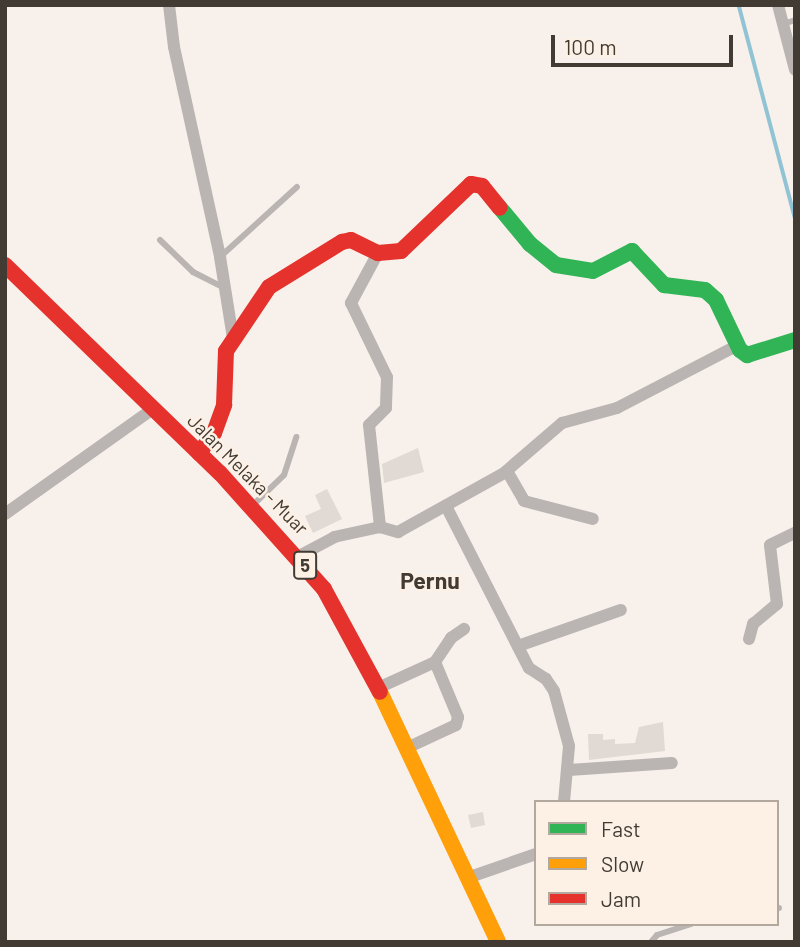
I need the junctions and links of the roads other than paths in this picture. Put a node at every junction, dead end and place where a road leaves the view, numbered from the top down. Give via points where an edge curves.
1 (169, 5) edge
2 (778, 5) edge
3 (789, 22) edge
4 (795, 70) edge
5 (296, 187) dead end
6 (160, 240) dead end
7 (378, 253) junction
8 (220, 257) junction
9 (5, 265) edge
10 (223, 286) junction
11 (233, 338) junction
12 (795, 340) edge
13 (738, 345) junction
14 (153, 410) junction
15 (296, 437) dead end
16 (199, 453) junction
17 (507, 471) junction
18 (257, 502) junction
19 (447, 508) junction
20 (5, 514) edge
21 (593, 519) dead end
22 (380, 527) junction
23 (795, 533) edge
24 (306, 550) junction
25 (621, 610) dead end
26 (464, 629) dead end
27 (749, 639) dead end
28 (518, 646) junction
29 (435, 662) junction
30 (379, 688) junction
31 (407, 748) junction
32 (673, 762) dead end
33 (569, 770) junction
34 (564, 800) edge
35 (534, 855) edge
36 (467, 878) junction
37 (685, 926) edge
38 (494, 941) edge
39 (651, 942) edge

1 - 8 street via 173,47
2 - 3 street
3 - 4 street
5 - 8 lane
6 - 10 lane via 183,264
7 - 11 main road via 351,240 342,242 281,276
7 - 13 main road via 401,251 477,183 530,244 556,265 593,271 632,251 664,285 705,290 716,300
7 - 22 street via 351,303 387,377 386,408 369,425
8 - 10 street
9 - 14 main road, Jalan Melaka - Muar / 5
10 - 11 street
11 - 16 main road via 226,351 224,405 214,433
12 - 13 main road via 747,355
13 - 17 street via 617,408 562,423
14 - 16 main road, Jalan Melaka - Muar / 5
14 - 20 street
15 - 18 lane via 285,475
16 - 18 main road, Jalan Melaka - Muar / 5
17 - 19 street
17 - 21 street via 524,501
18 - 24 main road, Jalan Melaka - Muar / 5
19 - 22 street via 398,532
19 - 28 street
22 - 24 street
23 - 27 street via 770,545 777,604 753,624
24 - 30 main road, Jalan Melaka - Muar / 5
25 - 28 street
26 - 29 street via 451,638
28 - 33 street via 528,668 546,679 554,691 569,747
29 - 30 street
29 - 31 street via 458,717 456,724
30 - 31 main road, Jalan Melaka - Muar / 5
31 - 36 main road, Jalan Melaka - Muar / 5
32 - 33 street
33 - 34 street
35 - 36 street
36 - 38 main road, Jalan Melaka - Muar / 5
37 - 39 lane via 657,935

